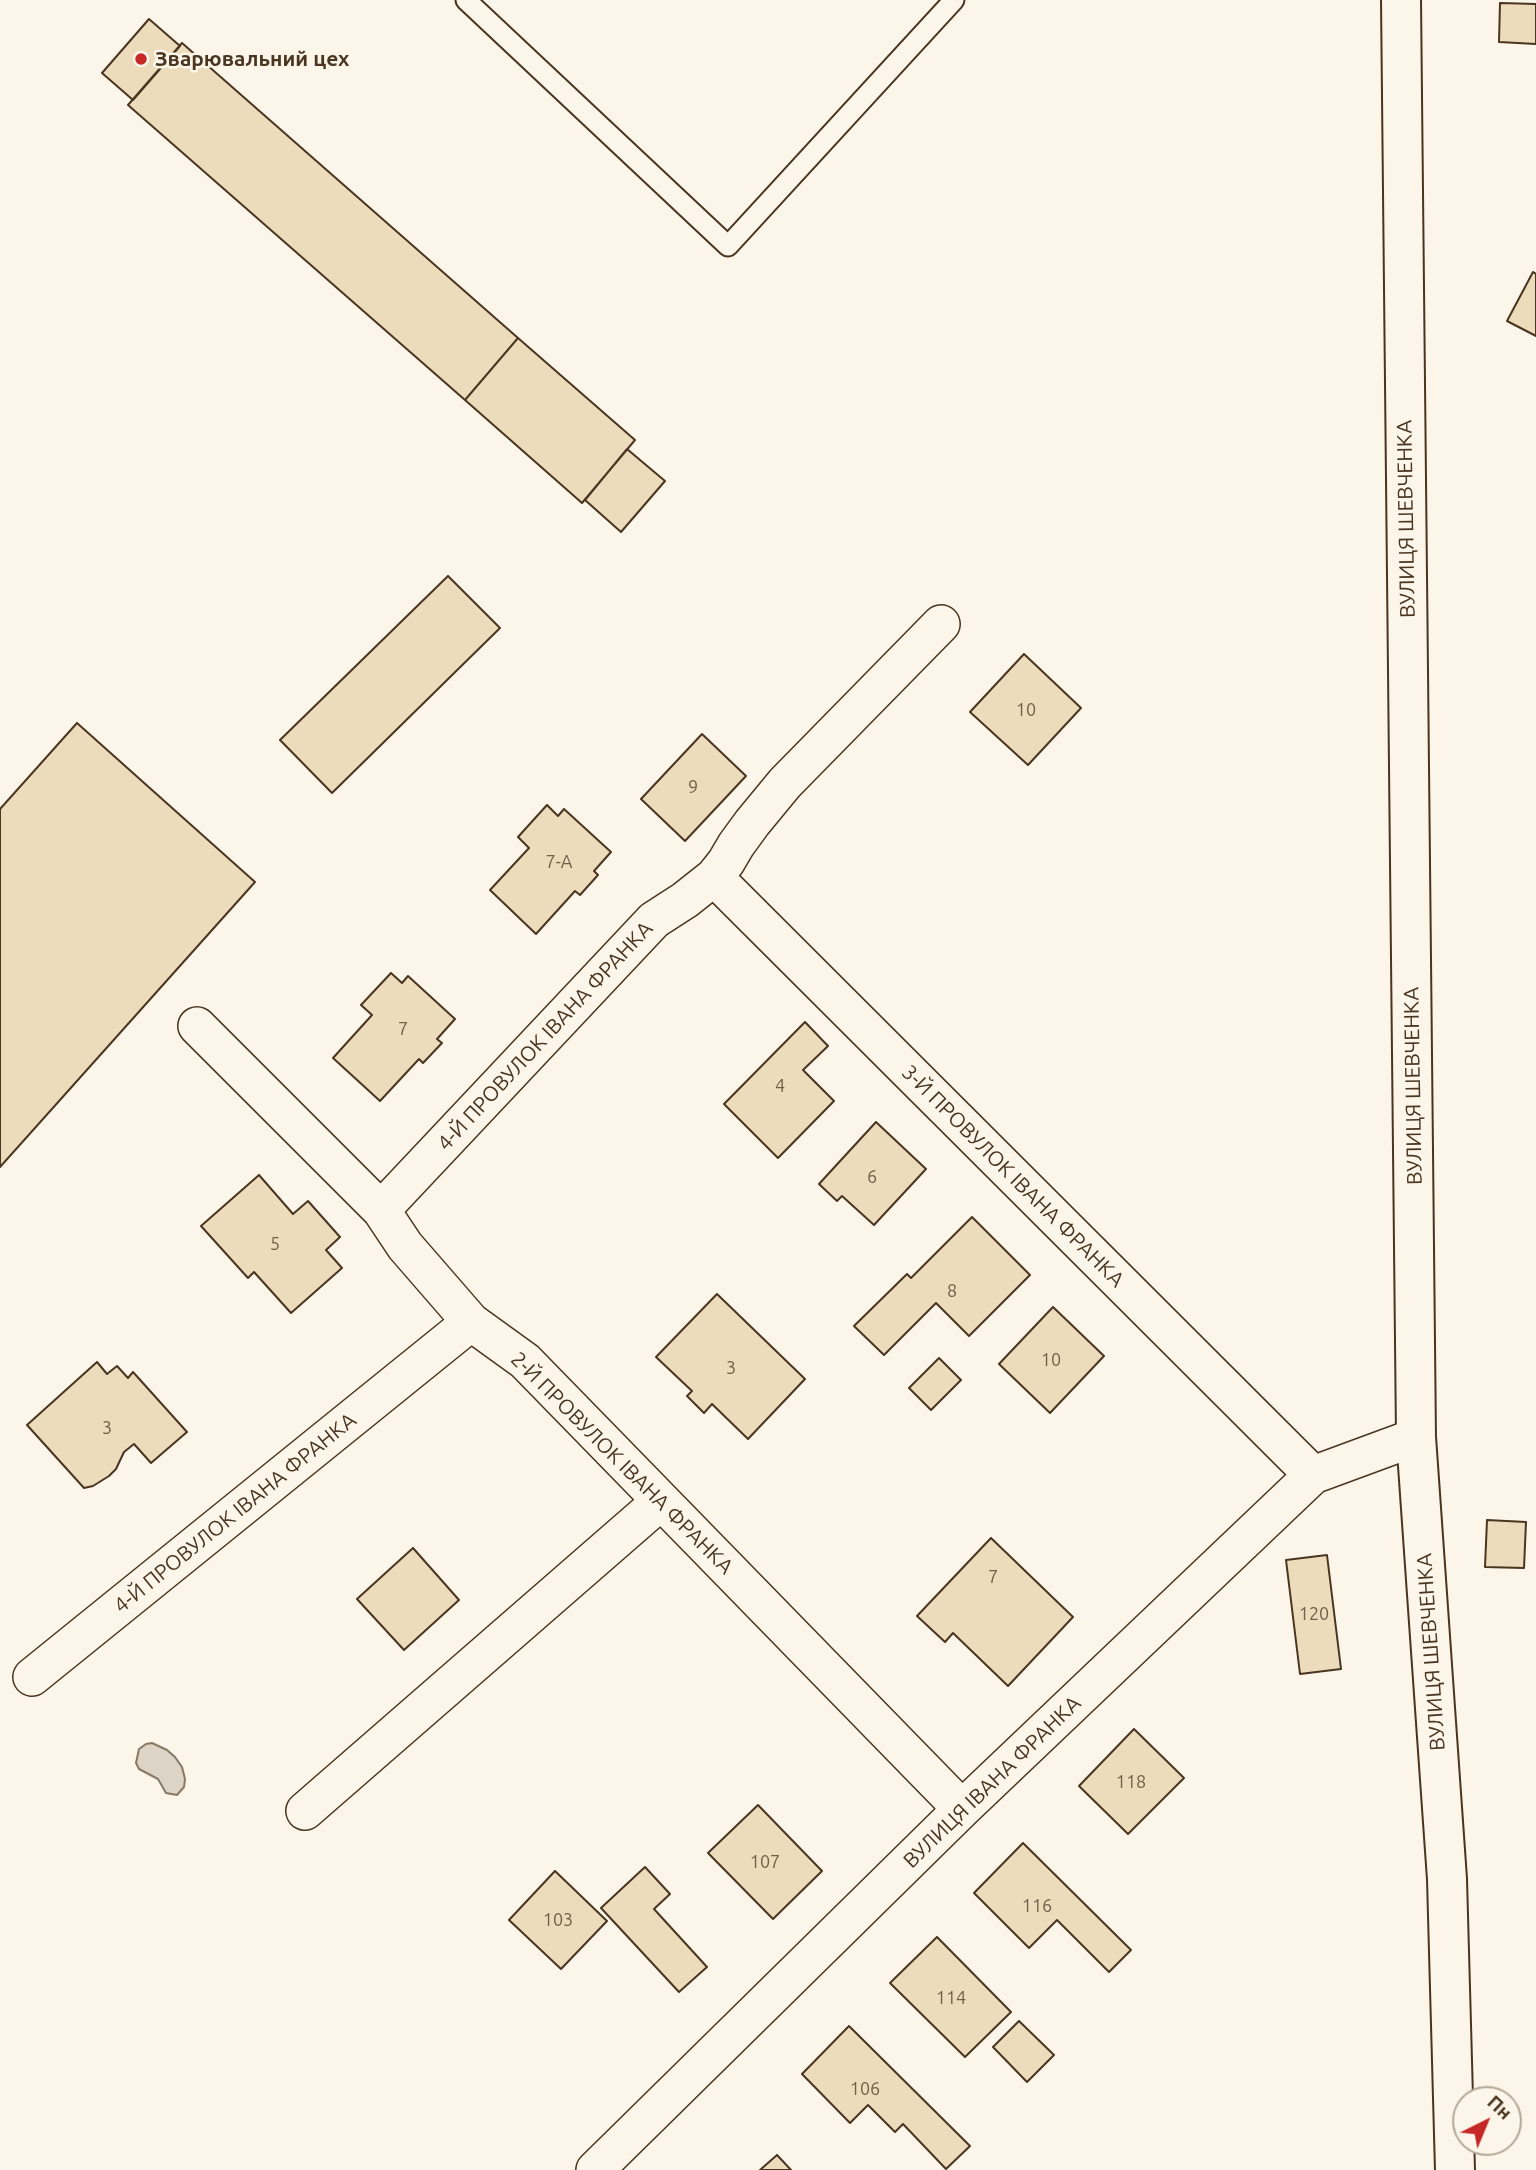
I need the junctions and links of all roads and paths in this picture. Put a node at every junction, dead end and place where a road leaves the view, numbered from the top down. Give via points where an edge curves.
1 (466, 0) edge
2 (954, 0) edge
3 (1401, 0) edge
4 (941, 624) dead end
5 (714, 877) junction
6 (197, 1026) dead end
7 (381, 1210) junction
8 (471, 1322) junction
9 (1416, 1437) junction
10 (1313, 1475) junction
11 (661, 1500) junction
12 (32, 1677) dead end
13 (962, 1809) junction
14 (305, 1811) dead end
15 (595, 2170) edge
16 (1455, 2170) edge

1 - 2 lane via 728,246
3 - 9 main road, ВУЛИЦЯ ШЕВЧЕНКА
4 - 5 street, 4-Й ПРОВУЛОК ІВАНА ФРАНКА via 785,783
5 - 7 street, 4-Й ПРОВУЛОК ІВАНА ФРАНКА via 654,920
5 - 10 street, 3-Й ПРОВУЛОК ІВАНА ФРАНКА
6 - 7 street, 2-Й ПРОВУЛОК ІВАНА ФРАНКА
7 - 8 street, 2-Й ПРОВУЛОК ІВАНА ФРАНКА via 405,1246
8 - 11 street, 2-Й ПРОВУЛОК ІВАНА ФРАНКА via 525,1361
8 - 12 street, 4-Й ПРОВУЛОК ІВАНА ФРАНКА
9 - 10 street, ВУЛИЦЯ ІВАНА ФРАНКА
9 - 16 main road, ВУЛИЦЯ ШЕВЧЕНКА via 1447,1879
10 - 13 street, ВУЛИЦЯ ІВАНА ФРАНКА
11 - 13 street, 2-Й ПРОВУЛОК ІВАНА ФРАНКА
11 - 14 street
13 - 15 street, ВУЛИЦЯ ІВАНА ФРАНКА

